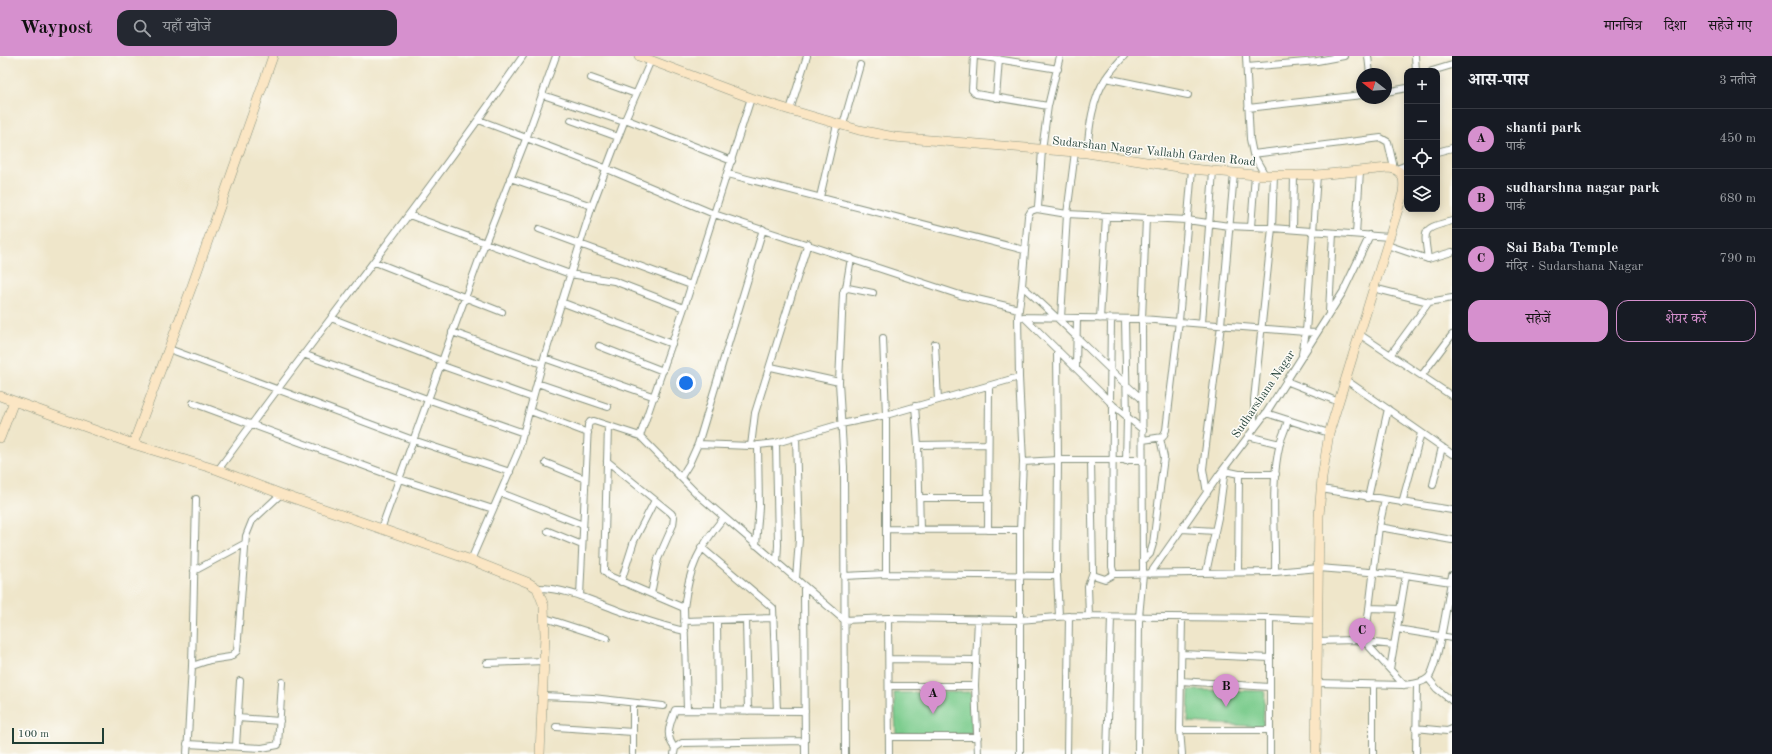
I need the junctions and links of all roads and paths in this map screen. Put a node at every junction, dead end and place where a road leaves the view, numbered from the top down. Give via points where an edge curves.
1 (273, 56) edge
2 (523, 56) edge
3 (556, 56) edge
4 (639, 56) edge
5 (807, 56) edge
6 (974, 56) edge
7 (978, 56) edge
8 (1060, 56) edge
9 (1124, 56) edge
10 (1246, 56) edge
11 (1344, 56) edge
12 (1368, 56) edge
13 (1414, 56) edge
14 (999, 59) junction
15 (651, 60) junction
16 (860, 66) dead end
17 (1452, 66) edge
18 (1247, 67) junction
19 (1369, 68) edge
20 (1416, 68) edge
21 (1058, 69) junction
22 (1440, 69) edge
23 (591, 78) dead end
24 (1106, 78) junction
25 (1404, 89) edge
26 (1392, 91) edge
27 (636, 94) junction
28 (542, 95) junction
29 (1188, 95) dead end
30 (1356, 96) edge
31 (751, 98) junction
32 (996, 98) junction
33 (1048, 106) junction
34 (1248, 108) junction
35 (790, 110) junction
36 (479, 120) junction
37 (571, 120) dead end
38 (625, 121) junction
39 (840, 125) junction
40 (618, 137) junction
41 (526, 139) junction
42 (1452, 148) edge
43 (1042, 150) junction
44 (1440, 151) edge
45 (1075, 152) junction
46 (1086, 153) junction
47 (1253, 154) junction
48 (732, 161) junction
49 (1404, 166) edge
50 (606, 168) junction
51 (1192, 169) junction
52 (1396, 169) junction
53 (1213, 171) junction
54 (1360, 171) junction
55 (1234, 173) junction
56 (728, 174) junction
57 (1255, 174) junction
58 (1317, 174) junction
59 (1270, 175) junction
60 (1294, 175) junction
61 (510, 178) junction
62 (1404, 179) edge
63 (1404, 190) edge
64 (820, 197) junction
65 (592, 206) junction
66 (1037, 209) junction
67 (714, 214) junction
68 (1067, 214) junction
69 (409, 215) junction
70 (1106, 217) junction
71 (1146, 218) junction
72 (1187, 220) junction
73 (1452, 221) edge
74 (1209, 224) junction
75 (1229, 226) junction
76 (1251, 227) junction
77 (1272, 228) junction
78 (539, 229) dead end
79 (763, 229) junction
80 (1293, 229) junction
81 (1312, 231) junction
82 (1333, 233) junction
83 (1356, 234) junction
84 (1370, 235) junction
85 (1388, 241) junction
86 (485, 243) junction
87 (808, 243) junction
88 (580, 244) junction
89 (1024, 250) junction
90 (1452, 252) edge
91 (851, 258) junction
92 (1428, 259) junction
93 (375, 262) junction
94 (570, 274) junction
95 (691, 285) junction
96 (1022, 286) junction
97 (846, 288) junction
98 (1373, 288) junction
99 (874, 293) dead end
100 (465, 298) junction
101 (1452, 298) edge
102 (561, 302) junction
103 (1429, 302) junction
104 (684, 308) junction
105 (1018, 309) junction
106 (502, 312) dead end
107 (1329, 314) junction
108 (1021, 317) junction
109 (331, 318) junction
110 (1060, 318) junction
111 (1077, 318) junction
112 (1100, 318) junction
113 (1112, 319) junction
114 (1125, 319) junction
115 (1142, 319) junction
116 (1179, 321) junction
117 (1202, 323) junction
118 (1221, 325) junction
119 (1263, 328) junction
120 (452, 332) junction
121 (1306, 332) junction
122 (1317, 333) junction
123 (1360, 334) junction
124 (1452, 335) edge
125 (1077, 336) junction
126 (883, 338) dead end
127 (672, 344) junction
128 (934, 344) dead end
129 (599, 346) dead end
130 (169, 349) junction
131 (1056, 349) junction
132 (304, 354) junction
133 (1391, 354) junction
134 (1302, 356) junction
135 (544, 358) junction
136 (441, 363) junction
137 (542, 364) junction
138 (771, 367) junction
139 (1076, 368) junction
140 (663, 371) junction
141 (1111, 371) junction
142 (1422, 376) junction
143 (1019, 377) junction
144 (1286, 380) junction
145 (1346, 380) junction
146 (839, 382) junction
147 (537, 383) junction
148 (1126, 385) junction
149 (989, 387) junction
150 (276, 389) junction
151 (0, 396) edge
152 (655, 396) junction
153 (1452, 396) edge
154 (533, 398) junction
155 (427, 399) junction
156 (1142, 399) junction
157 (938, 400) junction
158 (14, 401) junction
159 (1339, 402) junction
160 (193, 403) dead end
161 (1111, 403) junction
162 (915, 406) junction
163 (608, 407) dead end
164 (1388, 409) junction
165 (530, 411) junction
166 (1266, 413) junction
167 (886, 415) junction
168 (1127, 417) junction
169 (1288, 420) junction
170 (251, 424) junction
171 (841, 424) junction
172 (608, 426) junction
173 (1254, 428) junction
174 (1142, 430) junction
175 (524, 433) junction
176 (1329, 433) junction
177 (1422, 433) junction
178 (588, 434) junction
179 (640, 436) junction
180 (1248, 436) junction
181 (796, 437) junction
182 (0, 438) edge
183 (1160, 438) junction
184 (413, 440) junction
185 (1143, 440) junction
186 (776, 443) junction
187 (133, 444) junction
188 (698, 444) junction
189 (987, 444) junction
190 (1280, 444) junction
191 (918, 445) junction
192 (755, 446) junction
193 (1442, 447) junction
194 (1452, 454) edge
195 (1058, 460) junction
196 (1143, 460) junction
197 (607, 461) junction
198 (1091, 461) junction
199 (1113, 461) junction
200 (1126, 461) junction
201 (1024, 462) junction
202 (546, 463) dead end
203 (1225, 469) junction
204 (218, 470) junction
205 (510, 472) junction
206 (1239, 474) junction
207 (1276, 474) junction
208 (681, 477) junction
209 (400, 479) junction
210 (585, 479) junction
211 (1433, 485) dead end
212 (1321, 489) junction
213 (501, 493) junction
214 (1207, 493) junction
215 (281, 494) junction
216 (919, 498) junction
217 (989, 498) junction
218 (1368, 498) junction
219 (196, 499) dead end
220 (655, 500) junction
221 (1385, 500) junction
222 (1402, 503) junction
223 (493, 509) junction
224 (1452, 510) edge
225 (724, 517) junction
226 (583, 525) junction
227 (1379, 527) junction
228 (381, 529) junction
229 (887, 529) junction
230 (1182, 529) junction
231 (920, 530) junction
232 (988, 530) junction
233 (1020, 530) junction
234 (548, 531) dead end
235 (1215, 531) junction
236 (1452, 540) edge
237 (244, 544) junction
238 (582, 545) junction
239 (756, 545) junction
240 (701, 546) junction
241 (471, 560) junction
242 (1143, 561) junction
243 (776, 562) junction
244 (1319, 568) junction
245 (194, 571) junction
246 (1238, 572) junction
247 (1275, 572) junction
248 (1374, 572) junction
249 (886, 574) junction
250 (1114, 574) junction
251 (1143, 574) junction
252 (1150, 574) junction
253 (1206, 574) junction
254 (1093, 575) junction
255 (1406, 575) junction
256 (1452, 575) edge
257 (844, 576) junction
258 (1020, 576) junction
259 (1057, 576) junction
260 (796, 579) junction
261 (621, 582) junction
262 (1451, 582) junction
263 (804, 586) junction
264 (537, 588) junction
265 (651, 594) junction
266 (580, 596) junction
267 (684, 608) junction
268 (1369, 608) junction
269 (1400, 609) junction
270 (1059, 616) junction
271 (1069, 616) junction
272 (1089, 617) junction
273 (1111, 617) junction
274 (1139, 617) junction
275 (545, 618) junction
276 (774, 618) junction
277 (888, 618) junction
278 (1182, 618) junction
279 (1270, 618) junction
280 (746, 619) junction
281 (978, 619) junction
282 (844, 620) junction
283 (1019, 620) junction
284 (1318, 620) junction
285 (684, 621) junction
286 (717, 621) junction
287 (1397, 629) junction
288 (685, 631) junction
289 (1440, 636) junction
290 (608, 638) dead end
291 (1452, 638) edge
292 (1318, 641) junction
293 (1365, 642) junction
294 (1394, 645) junction
295 (1182, 654) junction
296 (1270, 658) junction
297 (889, 659) junction
298 (976, 660) junction
299 (544, 661) junction
300 (487, 663) dead end
301 (192, 666) junction
302 (1390, 669) junction
303 (1428, 678) junction
304 (1181, 680) junction
305 (240, 681) dead end
306 (282, 682) dead end
307 (1317, 683) junction
308 (1417, 684) junction
309 (1374, 685) junction
310 (1404, 685) junction
311 (889, 686) junction
312 (975, 686) junction
313 (1269, 687) junction
314 (542, 696) junction
315 (1452, 701) edge
316 (633, 703) junction
317 (663, 706) dead end
318 (687, 710) junction
319 (718, 710) junction
320 (748, 711) junction
321 (777, 711) junction
322 (805, 711) junction
323 (238, 718) junction
324 (280, 721) junction
325 (556, 727) dead end
326 (1415, 728) junction
327 (1452, 729) edge
328 (1180, 730) junction
329 (1270, 730) junction
330 (633, 732) junction
331 (890, 736) junction
332 (978, 737) junction
333 (805, 741) junction
334 (187, 744) junction
335 (236, 746) junction
336 (262, 751) edge
337 (674, 751) edge
338 (187, 754) edge
339 (540, 754) edge
340 (633, 754) edge
341 (805, 754) edge
342 (845, 754) edge
343 (889, 754) edge
344 (978, 754) edge
345 (1020, 754) edge
346 (1067, 754) edge
347 (1107, 754) edge
348 (1138, 754) edge
349 (1182, 754) edge
350 (1270, 754) edge
351 (1316, 754) edge
352 (1373, 754) edge
353 (1416, 754) edge

1 - 130 street
2 - 36 street
3 - 28 street
4 - 15 street, Sudarshan Nagar Vallabh Garden Road
5 - 35 street
6 - 32 street via 974,92
7 - 14 street
8 - 21 street
9 - 24 street
10 - 18 street
11 - 18 street
12 - 19 street
13 - 20 street
14 - 21 street
14 - 32 street
15 - 27 street
15 - 31 street, Sudarshan Nagar Vallabh Garden Road
16 - 39 street
17 - 22 street
18 - 34 street
21 - 33 street
23 - 27 street
24 - 29 street
24 - 46 street via 1091,120
25 - 26 street
27 - 38 street
28 - 38 street
28 - 41 street
30 - 34 street
31 - 35 street, Sudarshan Nagar Vallabh Garden Road
31 - 48 street
32 - 33 street
33 - 43 street
34 - 47 street
35 - 39 street, Sudarshan Nagar Vallabh Garden Road
36 - 41 street
36 - 69 street
37 - 40 street
38 - 40 street
38 - 48 street
39 - 43 street, Sudarshan Nagar Vallabh Garden Road via 894,137
39 - 64 street
40 - 50 street
41 - 50 street
41 - 61 street
42 - 44 street
43 - 45 street, Sudarshan Nagar Vallabh Garden Road
43 - 66 street
45 - 46 street, Sudarshan Nagar Vallabh Garden Road
45 - 68 street
46 - 51 street, Sudarshan Nagar Vallabh Garden Road
47 - 52 street via 1381,138 1388,142
47 - 59 street
48 - 56 street
49 - 52 street
50 - 65 street
50 - 67 street
51 - 53 street, Sudarshan Nagar Vallabh Garden Road
51 - 72 street
52 - 54 street, Sudarshan Nagar Vallabh Garden Road
52 - 62 street
53 - 55 street, Sudarshan Nagar Vallabh Garden Road
53 - 74 street
54 - 58 street, Sudarshan Nagar Vallabh Garden Road
54 - 83 street
55 - 57 street, Sudarshan Nagar Vallabh Garden Road
55 - 75 street
56 - 64 street
56 - 67 street
57 - 59 street, Sudarshan Nagar Vallabh Garden Road
57 - 76 street
58 - 60 street, Sudarshan Nagar Vallabh Garden Road
58 - 81 street
59 - 60 street, Sudarshan Nagar Vallabh Garden Road
59 - 77 street
60 - 80 street
61 - 65 street
61 - 86 street
63 - 85 street
64 - 89 street
65 - 88 street
66 - 68 street
66 - 89 street via 1031,211 1028,216
67 - 79 street
67 - 95 street
68 - 70 street
68 - 110 street
69 - 86 street
69 - 93 street
70 - 71 street
70 - 112 street
71 - 72 street
71 - 115 street
72 - 74 street
72 - 116 street
73 - 92 street via 1430,227 1426,231 1424,235
74 - 75 street
74 - 117 street
75 - 76 street
75 - 118 street
76 - 77 street
77 - 80 street
77 - 119 street
78 - 88 street
79 - 87 street
79 - 188 street
80 - 81 street
81 - 82 street
81 - 121 street
82 - 83 street
82 - 107 street
83 - 84 street
84 - 85 street
84 - 107 street, Sudharshana Nagar via 1343,292
85 - 92 street
85 - 98 street
86 - 94 street
86 - 100 street
87 - 91 street
87 - 138 street
88 - 94 street
88 - 95 street
89 - 96 street
90 - 92 street
91 - 97 street
91 - 105 street via 960,294
93 - 100 street
93 - 109 street
94 - 102 street
94 - 104 street via 614,281
95 - 104 street
96 - 105 street
96 - 110 street
97 - 99 street
97 - 146 street
98 - 103 street
98 - 123 street
100 - 106 street
100 - 120 street
101 - 103 street
102 - 127 street
102 - 135 street
103 - 133 street
104 - 127 street
105 - 108 street
107 - 122 street, Sudharshana Nagar
108 - 110 street
108 - 131 street
108 - 143 street
109 - 132 street
109 - 136 street
110 - 111 street
110 - 125 street
111 - 112 street
111 - 125 street
112 - 113 street
113 - 114 street
113 - 141 street
114 - 115 street
114 - 148 street
115 - 116 street
115 - 156 street
116 - 117 street
116 - 183 street via 1166,430
117 - 118 street
118 - 119 street
118 - 214 street via 1203,469
119 - 121 street
119 - 173 street via 1254,400
120 - 136 street
120 - 137 street
121 - 122 street
121 - 134 street
122 - 134 street, Sudharshana Nagar
123 - 133 street
123 - 145 street
124 - 142 street
125 - 139 street
125 - 141 street
126 - 167 street
127 - 140 street
128 - 157 street
129 - 140 street
130 - 150 street
130 - 187 street
131 - 139 street
131 - 195 street
132 - 150 street
132 - 155 street
133 - 142 street
134 - 144 street, Sudharshana Nagar
135 - 137 street
135 - 152 street
136 - 154 street
136 - 155 street
137 - 147 street
138 - 146 street
138 - 192 street via 755,414
139 - 161 street
140 - 152 street
141 - 148 street
141 - 161 street
142 - 153 street
143 - 149 street
143 - 201 street
144 - 159 street
144 - 166 street, Sudharshana Nagar
145 - 159 street
145 - 164 street
146 - 171 street
147 - 154 street
147 - 163 street
148 - 156 street
148 - 168 street
149 - 157 street
149 - 189 street
150 - 170 street
150 - 184 street
151 - 158 street
152 - 179 street
154 - 165 street
155 - 175 street
155 - 184 street
156 - 174 street
157 - 162 street
158 - 182 street
158 - 187 street
159 - 176 street
160 - 170 street
161 - 168 street
161 - 199 street
162 - 167 street
162 - 191 street
164 - 177 street
164 - 218 street
165 - 175 street
165 - 178 street
166 - 169 street
166 - 173 street, Sudharshana Nagar
167 - 171 street
167 - 229 street
168 - 174 street
168 - 200 street
169 - 176 street
169 - 190 street
170 - 204 street
170 - 209 street
171 - 181 street
171 - 257 street via 844,467
172 - 178 street via 592,421 588,425
172 - 179 street
172 - 197 street
173 - 180 street, Sudharshana Nagar
174 - 185 street
175 - 205 street
176 - 212 street
177 - 193 street
177 - 222 street
178 - 210 street
179 - 208 street
180 - 190 street
180 - 203 street, Sudharshana Nagar
181 - 186 street
181 - 260 street via 799,539
183 - 185 street
183 - 242 street via 1164,457 1153,544 1150,554
184 - 205 street
184 - 209 street
185 - 196 street
186 - 192 street
186 - 243 street
187 - 204 street
188 - 192 street
188 - 208 street via 690,464
189 - 191 street
189 - 217 street
190 - 207 street
191 - 216 street
192 - 239 street via 759,507
193 - 194 street
193 - 211 street
195 - 198 street
195 - 201 street
195 - 259 street
196 - 200 street
196 - 242 street
197 - 220 street
197 - 261 street via 604,571 608,576
198 - 199 street
198 - 254 street
199 - 200 street
199 - 250 street
201 - 233 street
202 - 210 street
203 - 206 street
203 - 214 street, Sudharshana Nagar
203 - 235 street, Sudharshana Nagar
204 - 215 street
205 - 213 street
206 - 207 street
206 - 246 street
207 - 247 street
208 - 225 street
209 - 223 street
209 - 228 street
210 - 226 street
212 - 218 street
212 - 244 street
213 - 223 street
213 - 226 street
214 - 230 street, Sudharshana Nagar
215 - 228 street
215 - 237 street via 252,521
216 - 217 street
216 - 231 street
217 - 232 street
218 - 221 street
219 - 245 street
220 - 261 street via 634,542
220 - 265 street via 671,513 674,521 658,559
221 - 222 street
221 - 227 street
222 - 224 street
223 - 241 street
225 - 239 street
225 - 240 street
226 - 238 street
227 - 236 street
227 - 248 street
228 - 241 street
229 - 231 street
229 - 249 street
230 - 235 street
230 - 252 street, Sudharshana Nagar
231 - 232 street
232 - 233 street
233 - 258 street
234 - 238 street
235 - 253 street, Sudharshana Nagar
237 - 245 street
237 - 301 street via 242,607 237,651 230,657
238 - 266 street
239 - 243 street
240 - 267 street via 690,575
240 - 276 street via 771,605
241 - 264 street
242 - 251 street
243 - 260 street
244 - 247 street
244 - 248 street
244 - 284 street
245 - 301 street
246 - 247 street
246 - 253 street
248 - 255 street
248 - 268 street
249 - 257 street
249 - 258 street
250 - 251 street
250 - 254 street via 1105,579
251 - 252 street
251 - 274 street
252 - 253 street
254 - 272 street via 1088,586
255 - 262 street
255 - 269 street
256 - 262 street
257 - 282 street
258 - 259 street
258 - 283 street
259 - 270 street
260 - 263 street
261 - 265 street
262 - 289 street
263 - 282 street
263 - 322 street
264 - 266 street via 555,589
264 - 275 street via 544,606
265 - 267 street
266 - 288 street via 648,621
267 - 285 street
268 - 269 street
268 - 293 street
269 - 287 street
270 - 271 street
270 - 283 street
271 - 272 street
271 - 346 street
272 - 273 street
273 - 274 street
273 - 347 street
274 - 278 street
274 - 348 street
275 - 290 street
275 - 299 street
276 - 280 street
276 - 321 street
277 - 281 street
277 - 282 street
277 - 297 street
278 - 279 street
278 - 295 street
279 - 284 street
279 - 296 street
280 - 286 street
280 - 320 street
281 - 283 street
281 - 298 street
282 - 342 street
283 - 345 street
284 - 292 street
285 - 286 street
285 - 288 street
286 - 319 street
287 - 289 street
287 - 294 street
288 - 318 street
289 - 291 street
289 - 303 street via 1434,666
292 - 293 street
292 - 307 street
293 - 294 street
293 - 302 street
294 - 302 street
295 - 296 street
295 - 304 street
296 - 313 street
297 - 298 street
297 - 311 street
298 - 312 street
299 - 300 street
299 - 314 street
301 - 334 street
302 - 310 street
303 - 308 street
303 - 315 street
304 - 313 street
304 - 328 street
305 - 323 street
306 - 324 street
307 - 309 street
307 - 351 street
308 - 310 street
308 - 326 street
309 - 310 street
309 - 352 street
311 - 312 street
311 - 331 street
312 - 332 street
313 - 329 street
314 - 316 street
314 - 339 street
316 - 317 street
316 - 330 street
318 - 319 street
318 - 337 street via 675,710 672,718 668,731
319 - 320 street
320 - 321 street
321 - 322 street
322 - 333 street
323 - 324 street
323 - 335 street
324 - 336 street via 278,745
325 - 330 street
326 - 327 street via 1447,731
326 - 353 street
328 - 329 street
328 - 349 street
329 - 350 street
330 - 340 street
331 - 332 street
331 - 343 street
332 - 344 street
333 - 337 street via 682,743
333 - 341 street
334 - 335 street
334 - 338 street
335 - 336 street

